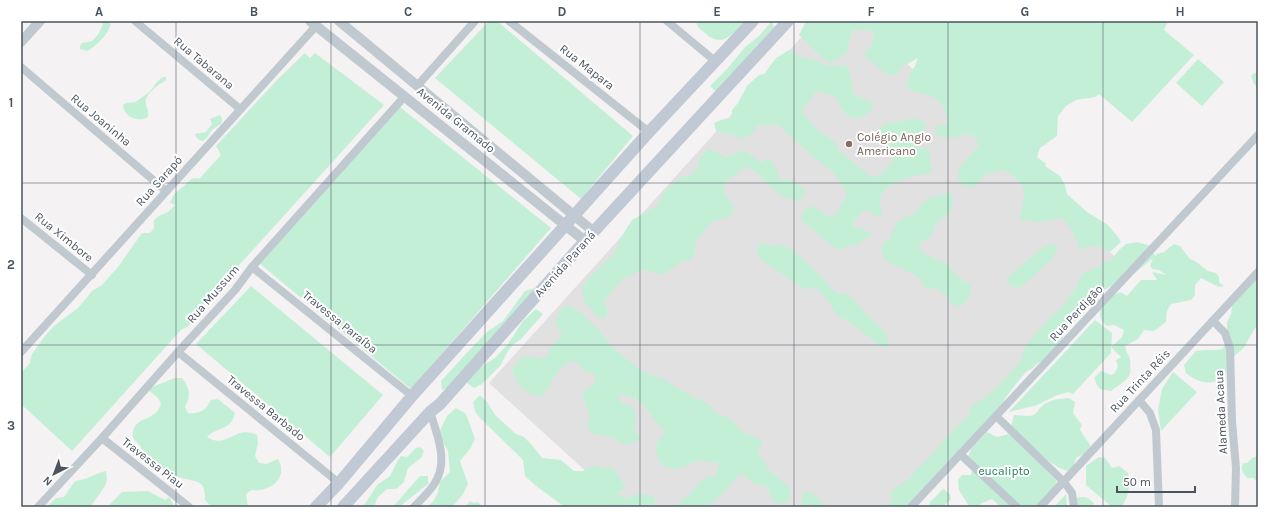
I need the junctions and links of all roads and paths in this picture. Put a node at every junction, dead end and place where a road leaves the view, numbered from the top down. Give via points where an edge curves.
1 (40, 21) edge
2 (135, 21) edge
3 (339, 21) edge
4 (475, 21) edge
5 (509, 21) edge
6 (667, 21) edge
7 (753, 21) edge
8 (788, 21) edge
9 (313, 23) edge
10 (21, 42) edge
11 (716, 62) junction
12 (21, 67) edge
13 (417, 86) junction
14 (405, 96) junction
15 (240, 109) junction
16 (649, 132) junction
17 (1258, 134) edge
18 (166, 191) junction
19 (574, 216) junction
20 (21, 218) edge
21 (566, 225) junction
22 (594, 232) junction
23 (585, 241) junction
24 (252, 267) junction
25 (1258, 272) edge
26 (92, 275) junction
27 (1213, 321) junction
28 (21, 352) edge
29 (178, 352) junction
30 (412, 396) junction
31 (1139, 400) junction
32 (430, 412) junction
33 (996, 416) junction
34 (102, 438) junction
35 (960, 454) junction
36 (1064, 482) junction
37 (339, 483) junction
38 (38, 507) edge
39 (190, 507) edge
40 (316, 507) edge
41 (344, 507) edge
42 (414, 507) edge
43 (910, 507) edge
44 (1017, 507) edge
45 (1040, 507) edge
46 (1074, 507) edge
47 (1159, 507) edge
48 (1235, 507) edge

1 - 10 street
2 - 15 street, Rua Tabarana
3 - 13 street, Avenida Gramado
4 - 13 street
5 - 16 street, Rua Mapara
6 - 11 street
7 - 11 main road, Avenida Paraná
8 - 22 main road, Avenida Paraná
9 - 14 street, Avenida Gramado
9 - 15 street, Rua Sarapó
11 - 16 main road, Avenida Paraná
12 - 18 street, Rua Joaninha
13 - 19 street, Avenida Gramado
14 - 21 street, Avenida Gramado
14 - 24 street, Rua Mussum
15 - 18 street, Rua Sarapó
16 - 19 main road, Avenida Paraná
17 - 33 street, Rua Perdigão
18 - 26 street, Rua Sarapó
19 - 21 main road, Avenida Paraná
19 - 22 street, Avenida Gramado
20 - 26 street, Rua Ximbore
21 - 23 street, Avenida Gramado
21 - 30 main road, Avenida Paraná
22 - 23 main road, Avenida Paraná
23 - 32 main road, Avenida Paraná via 440,404
24 - 29 street, Rua Mussum via 235,290
24 - 30 street, Travessa Paraíba
25 - 27 street, Rua Trinta Réis
26 - 28 street, Rua Sarapó
27 - 31 street, Rua Trinta Réis
27 - 48 street, Alameda Acaua via 1225,333 1230,348 1236,468
29 - 34 street, Rua Mussum
29 - 37 street, Travessa Barbado
30 - 37 main road, Avenida Paraná
31 - 36 street, Rua Trinta Réis
31 - 47 street via 1150,413 1156,430
32 - 41 main road, Avenida Paraná
32 - 42 street via 440,447 442,466 436,482
33 - 35 street, Rua Perdigão
33 - 36 street
34 - 38 street, Rua Mussum
34 - 39 street, Travessa Piau
35 - 43 street, Rua Perdigão
35 - 44 street
36 - 45 street, Rua Trinta Réis
36 - 46 street via 1072,493
37 - 40 main road, Avenida Paraná

